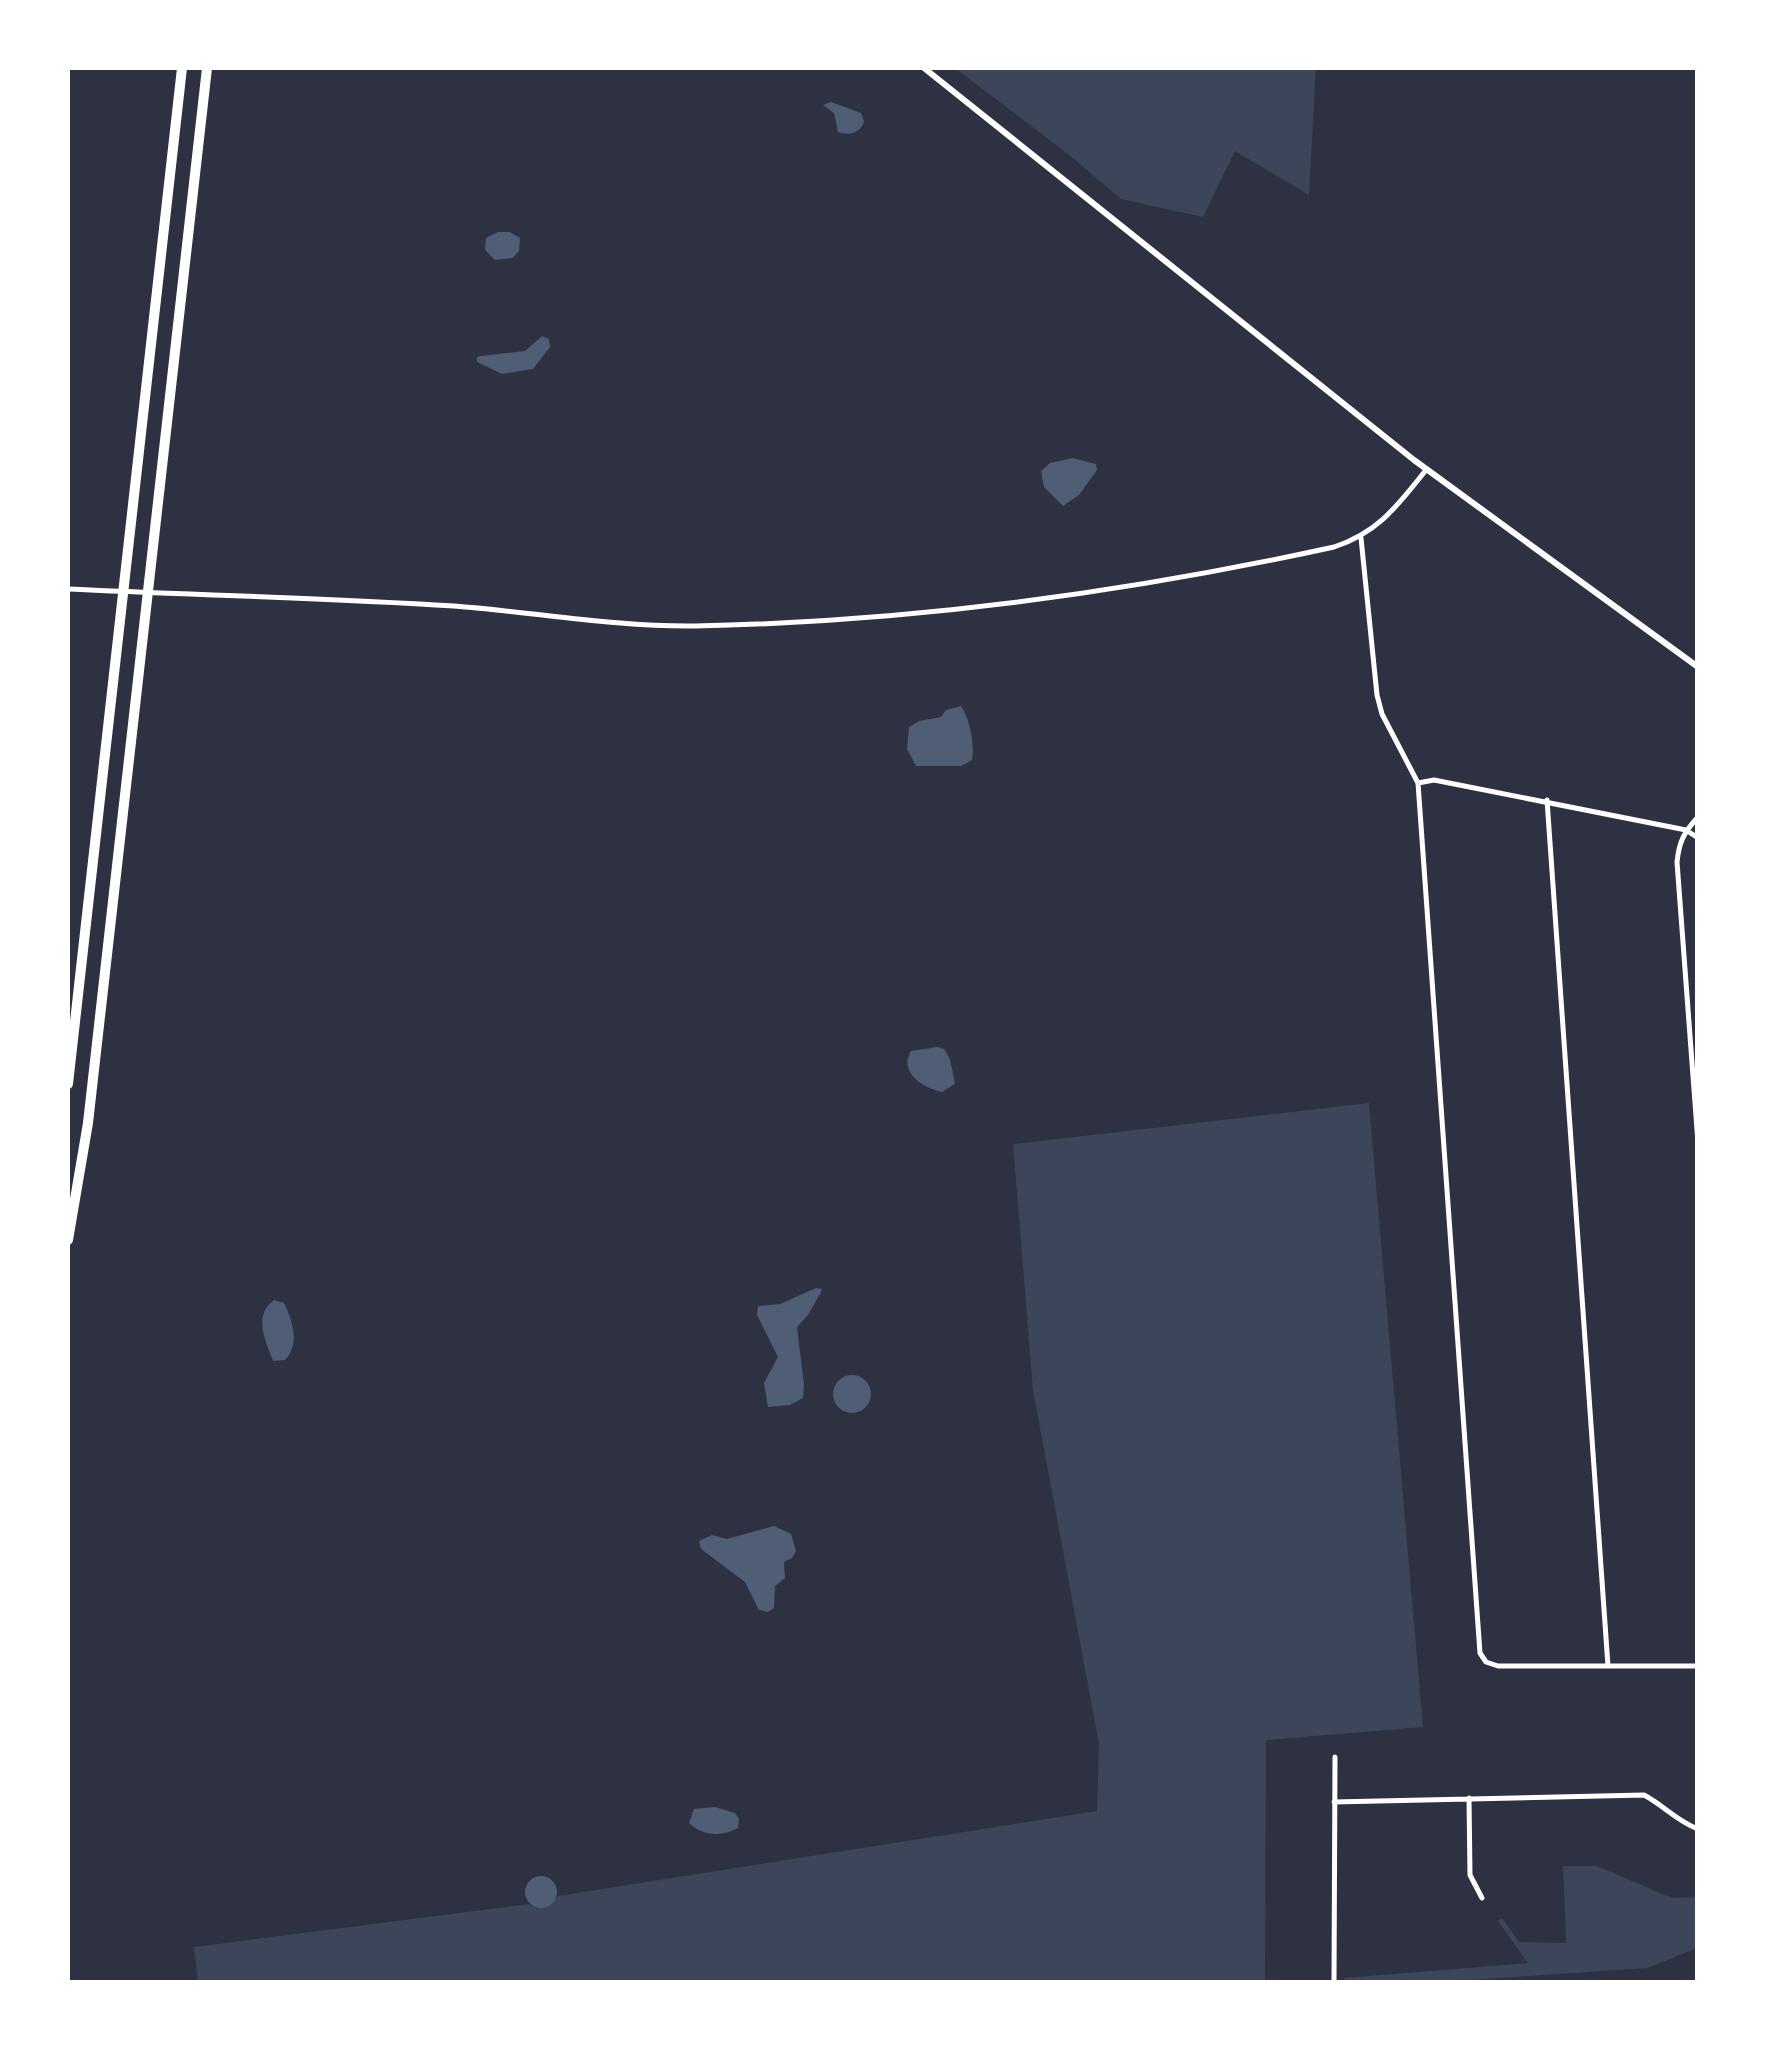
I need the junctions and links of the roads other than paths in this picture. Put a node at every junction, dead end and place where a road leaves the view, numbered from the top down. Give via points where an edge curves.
1 (182, 68) edge
2 (207, 68) edge
3 (924, 68) edge
4 (1426, 470) junction
5 (1360, 538) junction
6 (68, 589) edge
7 (1698, 667) edge
8 (1418, 783) junction
9 (1547, 800) junction
10 (1698, 817) edge
11 (1686, 830) junction
12 (1698, 838) edge
13 (68, 1084) edge
14 (1698, 1143) edge
15 (68, 1240) edge
16 (1608, 1666) junction
17 (1698, 1666) edge
18 (1334, 1757) dead end
19 (1470, 1798) junction
20 (1334, 1802) junction
21 (1698, 1829) edge
22 (1482, 1898) dead end
23 (1334, 1982) edge

1 - 13 highway
2 - 15 highway via 88,1123
3 - 4 street
4 - 5 street
4 - 7 street
5 - 6 street via 1006,605 845,620 643,625 344,599
5 - 8 street via 1377,695
8 - 9 street via 1434,780
8 - 16 street via 1480,1653 1498,1666
9 - 11 street
9 - 16 street
10 - 11 street
11 - 12 street
11 - 14 street via 1677,862
16 - 17 street
18 - 20 street
19 - 20 street
19 - 21 street via 1644,1796
19 - 22 street via 1470,1876
20 - 23 street

